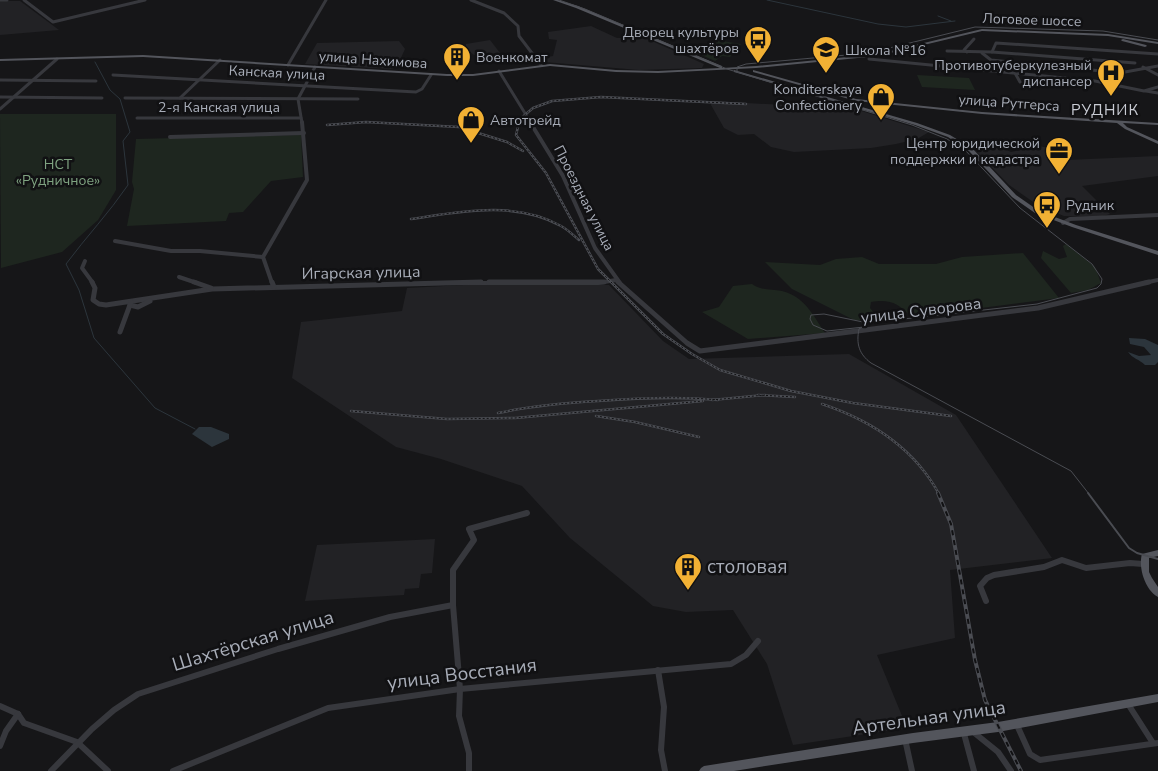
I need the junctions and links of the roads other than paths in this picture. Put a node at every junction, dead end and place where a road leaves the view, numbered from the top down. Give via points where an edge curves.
1 (0, 0) edge
2 (7, 0) edge
3 (24, 0) edge
4 (145, 0) edge
5 (326, 0) edge
6 (471, 0) edge
7 (555, 0) edge
8 (565, 0) edge
9 (1123, 37) junction
10 (974, 39) dead end
11 (1158, 43) edge
12 (1068, 47) junction
13 (1158, 48) edge
14 (947, 51) dead end
15 (967, 52) junction
16 (992, 52) junction
17 (1125, 52) junction
18 (982, 53) junction
19 (1158, 54) edge
20 (1076, 58) junction
21 (57, 59) junction
22 (869, 59) dead end
23 (0, 60) edge
24 (220, 60) junction
25 (1135, 63) junction
26 (720, 64) junction
27 (288, 65) junction
28 (542, 65) junction
29 (1158, 66) edge
30 (315, 67) junction
31 (741, 68) junction
32 (1144, 68) junction
33 (728, 69) junction
34 (499, 71) junction
35 (1016, 73) junction
36 (112, 75) dead end
37 (431, 75) junction
38 (1158, 75) edge
39 (0, 80) edge
40 (33, 80) junction
41 (198, 80) junction
42 (96, 81) dead end
43 (1020, 82) dead end
44 (304, 86) junction
45 (1158, 87) edge
46 (1144, 91) junction
47 (1158, 94) edge
48 (0, 97) edge
49 (13, 97) junction
50 (102, 98) dead end
51 (125, 98) dead end
52 (180, 98) junction
53 (298, 99) junction
54 (358, 99) dead end
55 (850, 101) junction
56 (0, 109) edge
57 (137, 118) dead end
58 (302, 118) junction
59 (1118, 121) junction
60 (1158, 124) edge
61 (304, 133) junction
62 (170, 137) dead end
63 (1158, 143) edge
64 (1158, 215) edge
65 (1063, 223) junction
66 (115, 241) dead end
67 (1158, 253) edge
68 (263, 257) junction
69 (85, 261) dead end
70 (179, 277) dead end
71 (616, 280) junction
72 (1158, 280) edge
73 (274, 287) junction
74 (212, 289) junction
75 (131, 303) junction
76 (120, 332) dead end
77 (687, 343) joint
78 (527, 513) dead end
79 (1158, 553) edge
80 (1143, 564) junction
81 (1158, 593) edge
82 (986, 601) dead end
83 (453, 605) junction
84 (758, 641) dead end
85 (658, 670) junction
86 (460, 690) junction
87 (1158, 698) edge
88 (1128, 704) junction
89 (0, 706) edge
90 (18, 714) junction
91 (1016, 723) junction
92 (967, 730) junction
93 (905, 739) junction
94 (77, 742) junction
95 (1155, 743) edge
96 (0, 746) edge
97 (725, 769) edge
98 (51, 771) edge
99 (108, 771) edge
100 (173, 771) edge
101 (469, 771) edge
102 (665, 771) edge
103 (704, 771) edge
104 (912, 771) edge
105 (974, 771) edge
106 (1011, 771) edge

1 - 2 street
3 - 4 street via 52,22
5 - 27 street
6 - 28 street via 504,13 518,26 518,36
7 - 33 main road
8 - 26 main road
9 - 11 main road, Логовое шоссе
9 - 13 main road via 1128,42
9 - 31 main road, Логовое шоссе via 978,30 878,55
10 - 15 street via 964,50
12 - 16 street via 996,43
12 - 17 street
12 - 20 street
14 - 15 street
15 - 18 street
16 - 18 street
16 - 20 street
17 - 19 street
17 - 25 street
18 - 32 street via 991,60 1054,68 1112,72
20 - 25 street
21 - 23 main road, улица Нахимова
21 - 24 main road, улица Нахимова via 144,56
21 - 40 street
22 - 35 street
24 - 27 main road, улица Нахимова
24 - 41 street
25 - 32 street
26 - 31 main road
26 - 33 main road
27 - 30 main road, улица Нахимова
28 - 33 main road, улица Нахимова via 658,72
28 - 34 main road, улица Нахимова
29 - 32 street
30 - 37 main road, улица Нахимова
30 - 44 street
31 - 33 main road, улица Нахимова
31 - 55 main road, улица Рутгерса
32 - 38 street
33 - 55 main road, улица Рутгерса
34 - 37 main road, улица Нахимова
34 - 71 street, Проездная улица via 563,176 595,248
35 - 43 street
35 - 46 street
36 - 41 street, Канская улица
37 - 44 street, Канская улица via 416,92
39 - 40 street
40 - 42 street
40 - 49 street
41 - 44 street, Канская улица
41 - 52 street
44 - 53 street
45 - 46 street
46 - 47 street
48 - 49 street
49 - 50 street
49 - 56 street
51 - 52 street
52 - 53 street
53 - 54 street
53 - 58 street
55 - 59 main road, улица Рутгерса
55 - 65 main road, улица Рутгерса via 949,136 971,150 1022,203
57 - 58 street, 2-я Канская улица
58 - 61 street
59 - 60 main road, улица Рутгерса
59 - 63 main road
61 - 62 street
61 - 68 street via 307,180
64 - 65 street via 1070,219
65 - 67 main road, улица Рутгерса
66 - 68 street via 171,251
68 - 73 street
69 - 75 street via 82,268 95,287 94,300 106,305
70 - 74 street
71 - 73 street, Игарская улица via 598,283
71 - 77 street, Проездная улица
72 - 77 street, улица Суворова via 1038,308 974,317 707,351 700,351
73 - 74 street, Игарская улица
74 - 75 street, Игарская улица via 157,298 138,306
75 - 76 street
78 - 83 street via 469,530 474,540 453,570
79 - 80 main road via 1145,556
80 - 81 main road via 1146,576
80 - 82 street via 1086,568 1062,560 1044,567 994,575 980,586
83 - 86 street
83 - 94 street, Шахтёрская улица via 390,617 150,689 127,700
84 - 85 street, улица Восстания via 746,655 731,664
85 - 86 street, улица Восстания
85 - 102 street via 664,707 660,750
86 - 100 street, улица Восстания via 328,708
86 - 101 street via 459,716 469,753
87 - 88 main road, Артельная улица
88 - 91 main road, Артельная улица
88 - 95 street
89 - 90 street
90 - 94 street via 24,723
90 - 96 street
91 - 92 main road, Артельная улица
91 - 95 street via 1030,754 1040,760
92 - 93 main road, Артельная улица
92 - 105 street
92 - 106 street via 998,752
93 - 97 main road, Артельная улица
93 - 104 street
94 - 98 street, Шахтёрская улица
94 - 99 street
97 - 103 main road, Артельная улица

